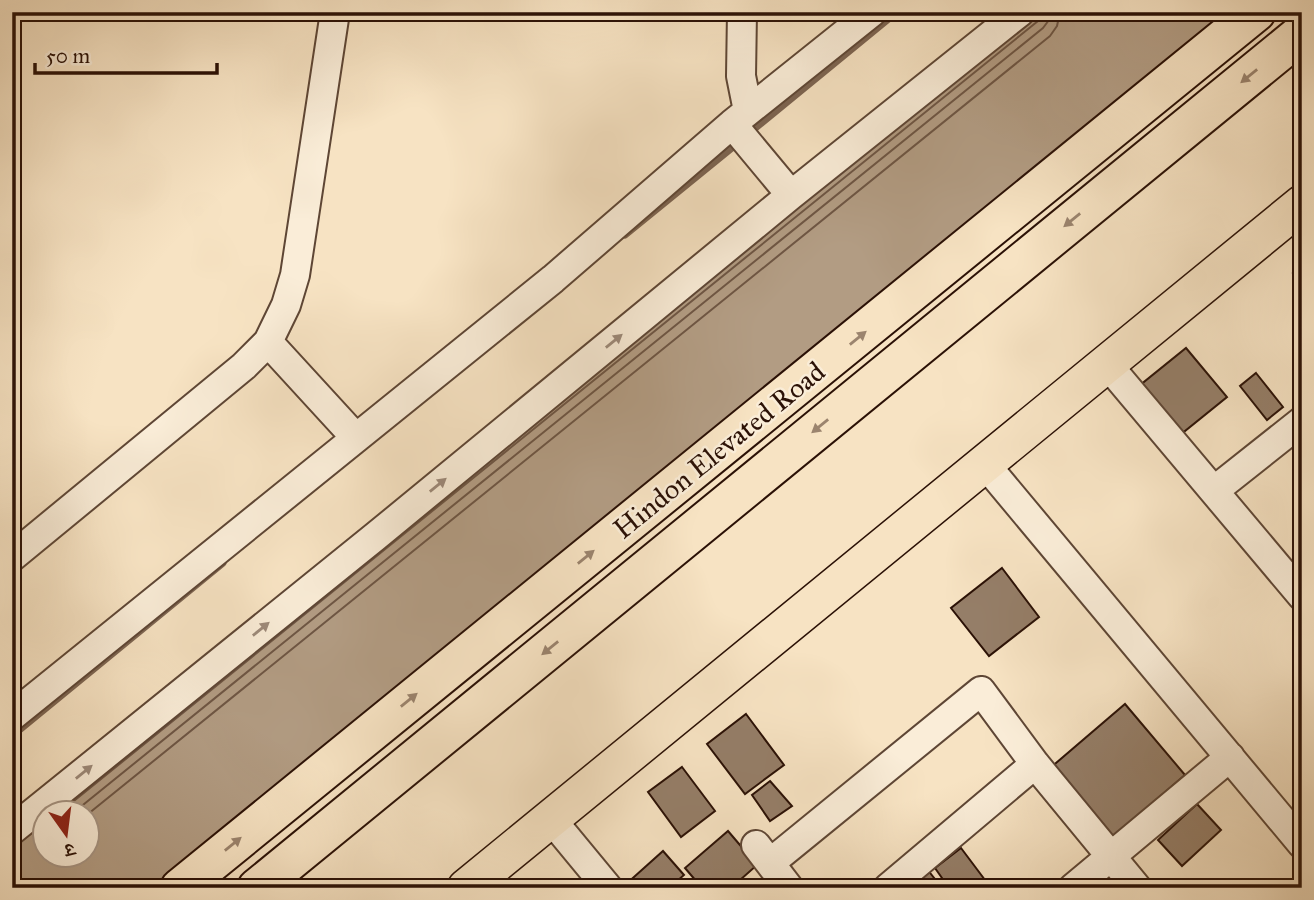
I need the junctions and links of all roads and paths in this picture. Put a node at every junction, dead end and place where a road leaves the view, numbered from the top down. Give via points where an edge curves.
1 (335, 12) edge
2 (742, 12) edge
3 (872, 12) edge
4 (1020, 12) edge
5 (1256, 12) edge
6 (1302, 33) edge
7 (740, 123) junction
8 (791, 195) junction
9 (1302, 204) edge
10 (268, 342) junction
11 (1107, 364) junction
12 (1302, 421) edge
13 (356, 438) junction
14 (985, 464) junction
15 (1215, 490) junction
16 (12, 556) edge
17 (1297, 580) edge
18 (12, 716) edge
19 (1230, 757) junction
20 (1035, 764) junction
21 (551, 819) junction
22 (12, 830) edge
23 (1302, 844) edge
24 (1110, 856) junction
25 (180, 888) edge
26 (257, 888) edge
27 (467, 888) edge
28 (608, 888) edge
29 (789, 888) edge
30 (888, 888) edge
31 (1073, 888) edge
32 (1137, 888) edge

1 - 10 street via 295,275
2 - 7 street
3 - 7 street
4 - 8 street
25 -> 5 highway, Hindon Elevated Road
6 -> 26 highway, Hindon Elevated Road
7 - 8 street via 768,169
7 - 13 street
22 -> 8 street
9 - 11 main road
10 - 13 street
10 - 16 street
11 - 14 main road
11 - 15 street
12 - 15 street
13 - 18 street
14 - 19 street
14 - 21 main road
15 - 17 street
19 - 23 street
19 - 24 street
20 - 24 street
20 - 29 street via 982,691 763,854
20 - 30 street
21 - 27 main road
21 - 28 street
24 - 31 street
24 - 32 street

